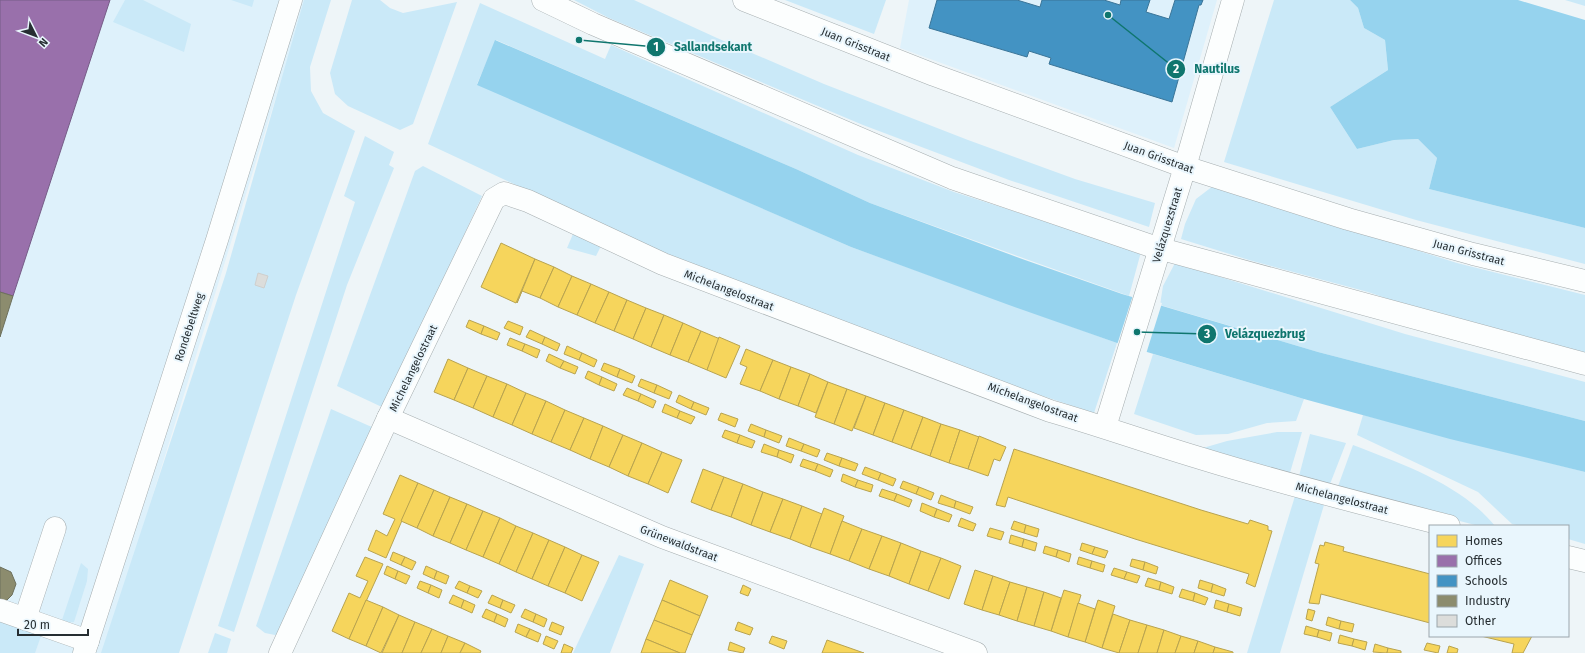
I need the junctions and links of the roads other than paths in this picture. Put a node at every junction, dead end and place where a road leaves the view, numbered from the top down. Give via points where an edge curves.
1 (291, 0) edge
2 (543, 0) edge
3 (744, 0) edge
4 (1233, 0) edge
5 (1184, 167) junction
6 (1159, 249) junction
7 (1585, 282) edge
8 (1585, 364) edge
9 (388, 418) junction
10 (1105, 426) junction
11 (1445, 525) edge
12 (55, 528) dead end
13 (1569, 557) edge
14 (1585, 561) edge
15 (0, 610) edge
16 (25, 619) junction
17 (86, 647) edge
18 (284, 652) edge
19 (976, 653) edge

1 - 17 street, Rondebeltweg
2 - 6 street via 593,24 952,178
3 - 5 street, Juan Grisstraat via 934,75
4 - 5 street, Velázquezstraat
5 - 6 street, Velázquezstraat
5 - 7 street, Juan Grisstraat via 1348,219
6 - 8 street
6 - 10 street, Velázquezstraat
9 - 10 street, Michelangelostraat via 494,199 504,193 528,201 663,264 1050,411
9 - 18 street, Michelangelostraat
9 - 19 street, Grünewaldstraat via 662,537
10 - 11 street, Michelangelostraat via 1203,459
12 - 16 street
13 - 14 street
15 - 16 street
16 - 17 street

